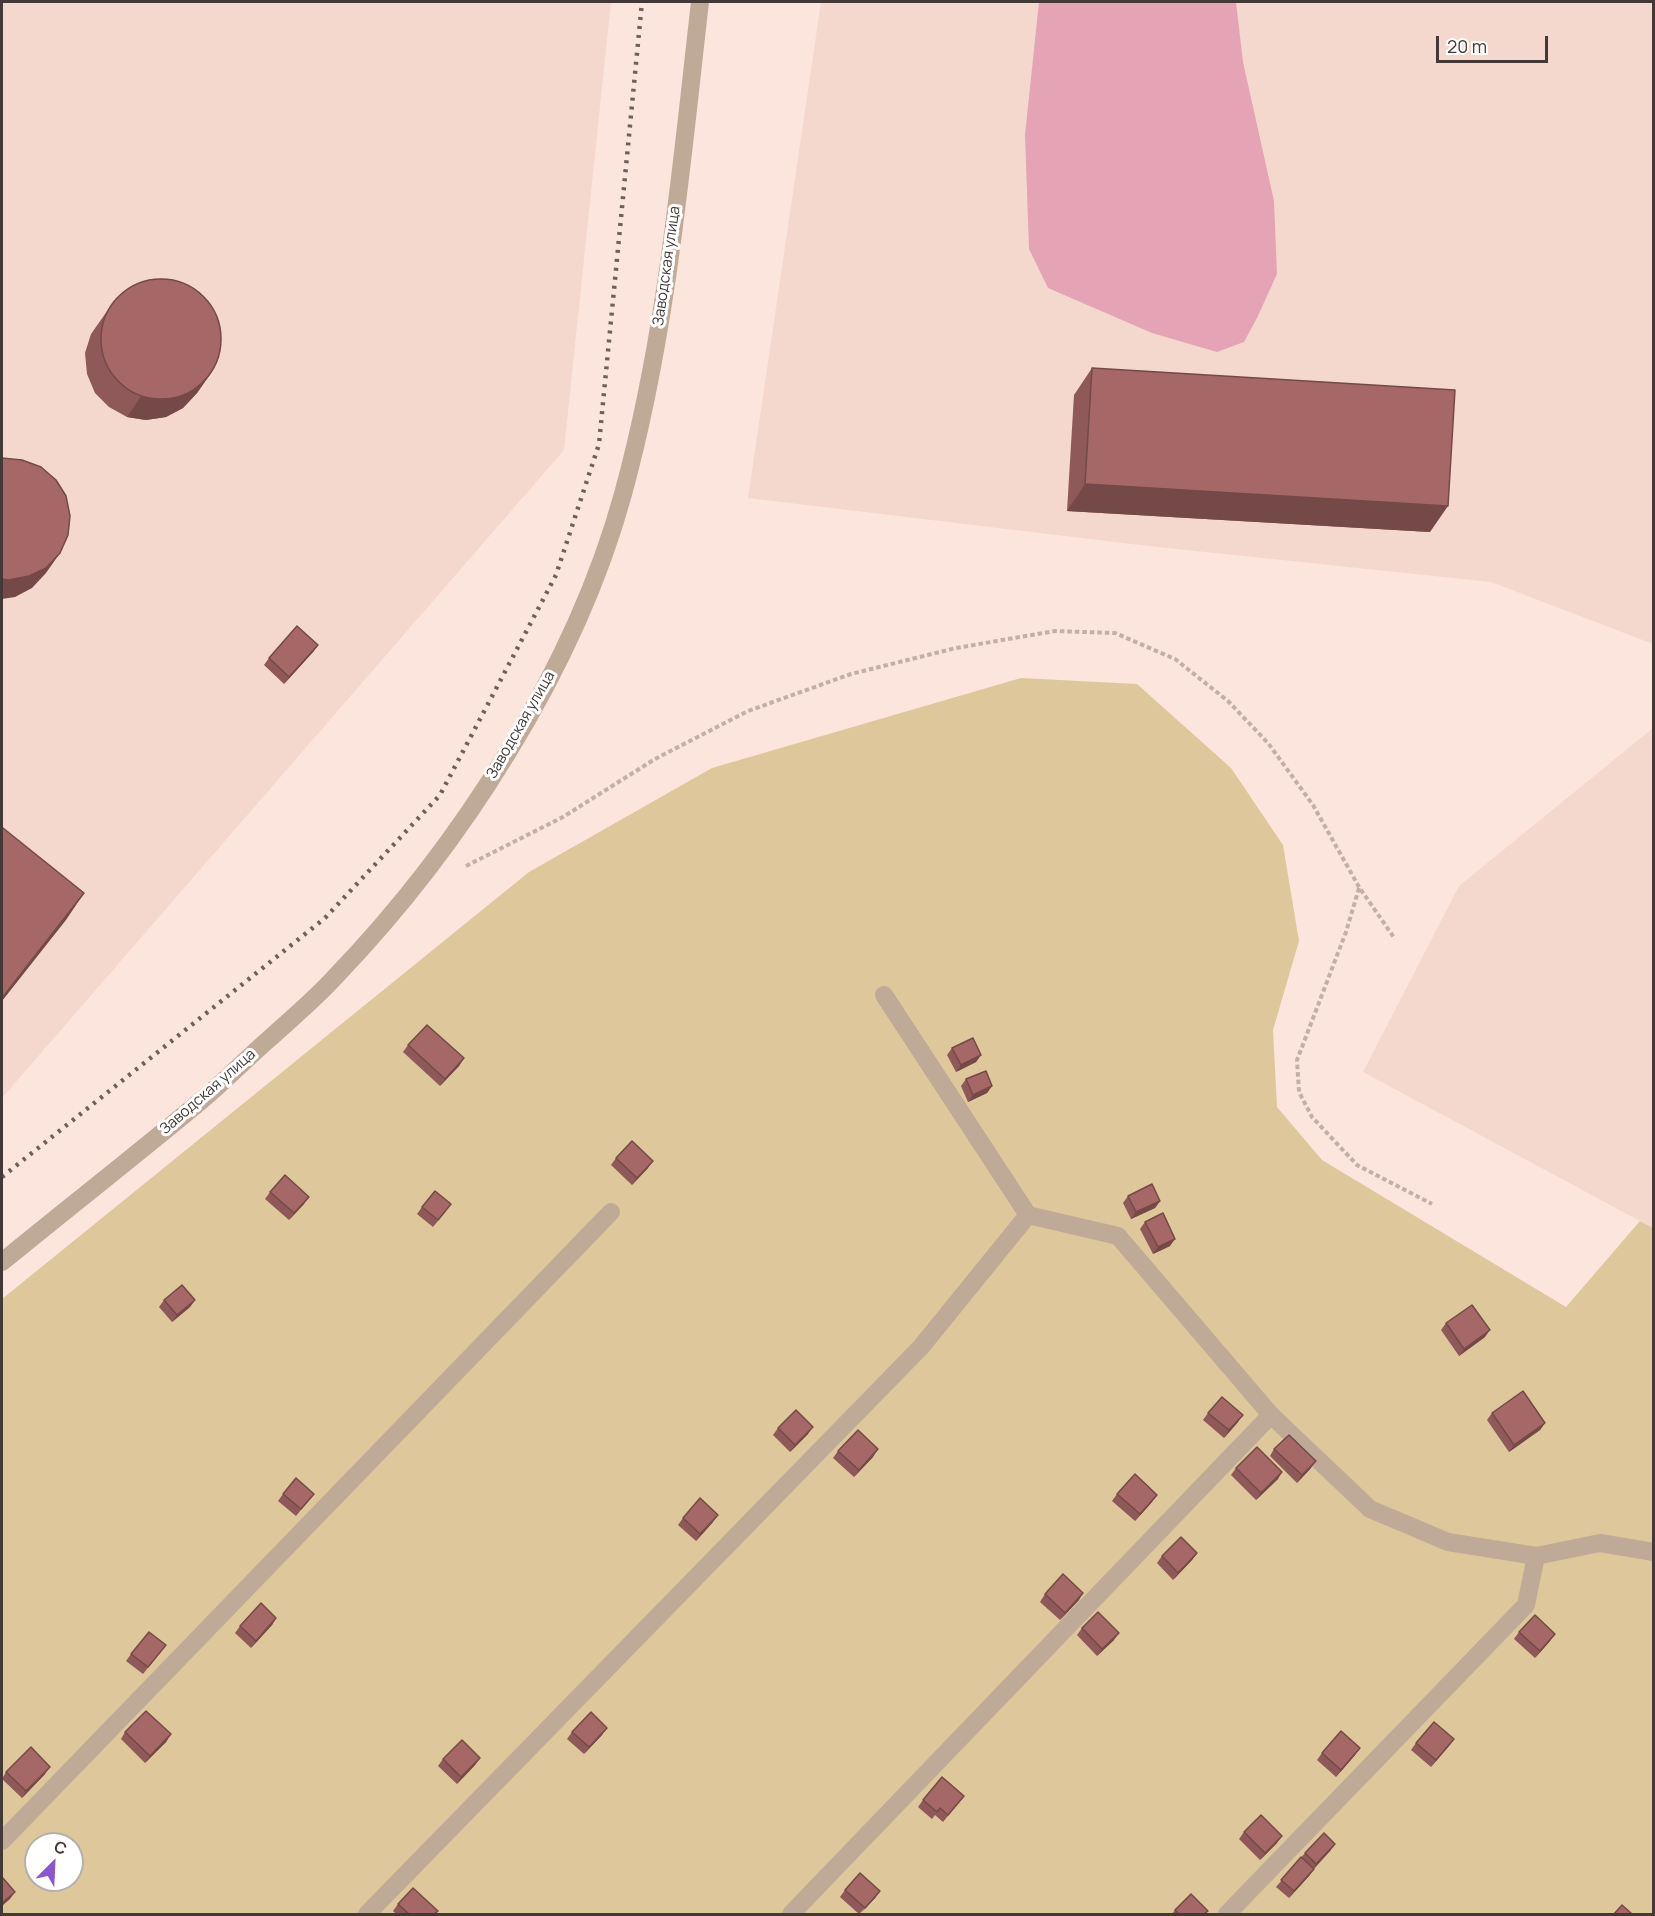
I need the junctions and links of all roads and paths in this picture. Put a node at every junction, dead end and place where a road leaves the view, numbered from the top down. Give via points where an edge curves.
1 (700, 2) edge
2 (460, 869) dead end
3 (1359, 887) junction
4 (1395, 939) dead end
5 (884, 995) dead end
6 (1432, 1204) dead end
7 (611, 1212) dead end
8 (1028, 1215) junction
9 (2, 1262) edge
10 (1271, 1415) junction
11 (1653, 1552) edge
12 (1536, 1556) junction
13 (2, 1841) edge
14 (367, 1914) edge
15 (791, 1914) edge
16 (1227, 1914) edge

1 - 9 street, Заводская улица via 670,258 646,396 623,496 594,585 545,688 478,799 437,856 334,979 204,1098
2 - 3 path via 563,817 655,759 748,711 851,674 956,648 1055,631 1115,633 1175,659 1228,701 1268,743 1313,805
3 - 4 path
3 - 6 path via 1297,1060 1299,1092 1312,1117 1357,1165
5 - 8 street
7 - 13 street
8 - 10 street via 1118,1236
8 - 14 street via 921,1347
10 - 12 street via 1370,1509 1448,1542
10 - 15 street
11 - 12 street via 1600,1543
12 - 16 street via 1526,1605

